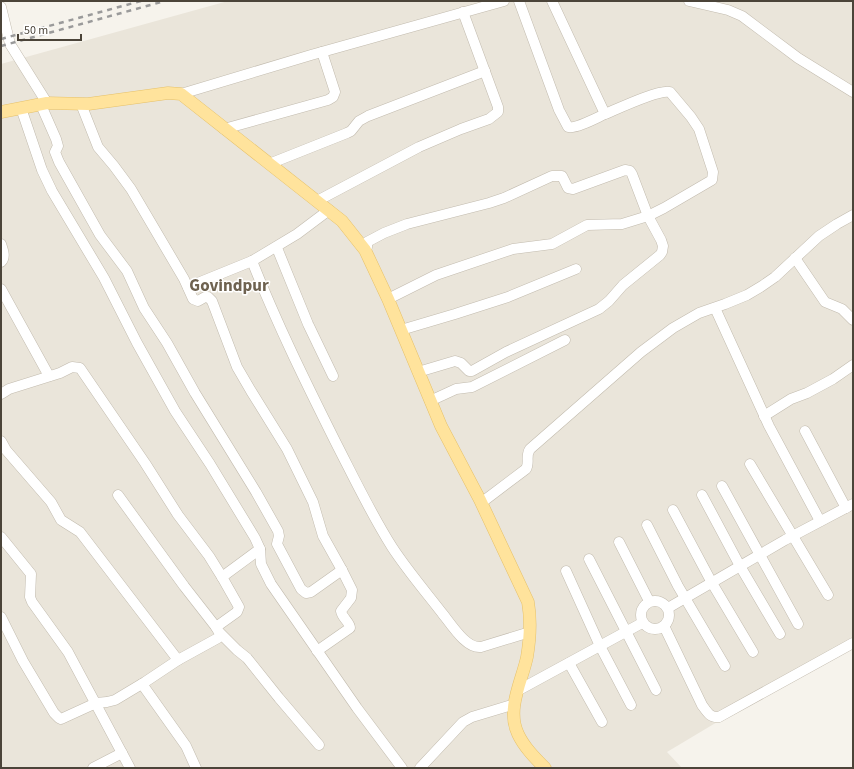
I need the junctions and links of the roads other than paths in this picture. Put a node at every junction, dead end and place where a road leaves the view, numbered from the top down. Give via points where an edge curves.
1 (504, 1) edge
2 (519, 1) edge
3 (552, 1) edge
4 (689, 1) edge
5 (1, 8) edge
6 (463, 12) junction
7 (322, 52) junction
8 (485, 71) junction
9 (853, 92) edge
10 (181, 94) junction
11 (44, 104) junction
12 (81, 104) junction
13 (21, 108) junction
14 (1, 112) edge
15 (605, 114) junction
16 (224, 129) junction
17 (269, 164) junction
18 (317, 201) junction
19 (329, 210) junction
20 (853, 215) edge
21 (648, 216) junction
22 (1, 244) edge
23 (277, 248) junction
24 (365, 250) junction
25 (795, 258) junction
26 (252, 261) junction
27 (1, 262) edge
28 (576, 269) dead end
29 (188, 287) junction
30 (1, 289) edge
31 (388, 299) junction
32 (715, 308) junction
33 (853, 320) edge
34 (401, 330) junction
35 (565, 340) dead end
36 (853, 365) edge
37 (418, 372) junction
38 (49, 376) junction
39 (333, 376) dead end
40 (1, 394) edge
41 (430, 402) junction
42 (764, 416) junction
43 (805, 431) dead end
44 (1, 441) edge
45 (750, 464) dead end
46 (722, 486) dead end
47 (118, 495) dead end
48 (702, 495) dead end
49 (481, 503) junction
50 (849, 506) edge
51 (673, 510) dead end
52 (820, 521) junction
53 (647, 525) dead end
54 (793, 536) junction
55 (1, 537) edge
56 (618, 542) dead end
57 (5, 548) edge
58 (260, 549) junction
59 (760, 554) junction
60 (589, 559) dead end
61 (740, 566) junction
62 (342, 570) junction
63 (566, 571) dead end
64 (222, 576) junction
65 (712, 583) junction
66 (828, 595) dead end
67 (685, 598) junction
68 (649, 601) junction
69 (668, 608) junction
70 (1, 617) edge
71 (642, 623) junction
72 (798, 624) dead end
73 (664, 626) junction
74 (4, 629) edge
75 (218, 630) junction
76 (530, 632) junction
77 (626, 632) junction
78 (780, 634) dead end
79 (853, 643) edge
80 (600, 646) junction
81 (317, 651) junction
82 (753, 652) dead end
83 (178, 660) junction
84 (569, 663) junction
85 (725, 666) dead end
86 (142, 684) junction
87 (656, 690) dead end
88 (517, 691) junction
89 (96, 703) junction
90 (515, 704) junction
91 (631, 706) dead end
92 (602, 722) dead end
93 (319, 745) dead end
94 (122, 753) junction
95 (93, 768) edge
96 (130, 768) edge
97 (196, 768) edge
98 (402, 768) edge
99 (420, 768) edge
100 (545, 768) edge

1 - 6 street
2 - 15 street via 559,110 568,127
3 - 15 street
4 - 9 street via 742,16 798,58
5 - 11 street via 10,44
6 - 7 street
6 - 8 street
7 - 10 street
7 - 16 street via 334,92 333,97
8 - 17 street via 368,116 347,133
8 - 18 street via 498,107 498,112 494,116 419,148
10 - 12 main road via 168,93 105,103
10 - 16 main road
11 - 12 main road
11 - 13 main road
11 - 62 street via 58,146 55,152 59,162 100,235 126,271 144,308 256,492 278,531 276,542 301,589 306,593 311,592
12 - 29 street via 98,147 131,189
13 - 14 main road
13 - 58 street via 42,170 52,191 104,278 175,411
15 - 21 street via 667,91 692,117 698,129 714,172 712,180
16 - 17 main road
17 - 18 main road
18 - 19 main road
19 - 23 street
19 - 24 main road via 342,221
20 - 25 street via 819,236
21 - 24 street via 632,174 628,170 573,189 568,188 562,176 557,175 504,198 407,224 367,242
21 - 31 street via 622,224 587,226 552,244 513,249 436,275
21 - 37 street via 661,240 662,252 599,309 506,352 472,371 455,361
22 - 27 street via 4,259
23 - 26 street
23 - 39 street via 308,324
24 - 31 main road
25 - 32 street via 775,277 757,289
25 - 33 street via 825,302 842,309
26 - 29 street
26 - 76 street via 304,379 400,560 455,630 472,646 481,647
28 - 34 street via 508,296
29 - 62 street via 194,300 208,297 212,301 237,366 287,449 314,502 323,536
30 - 38 street
31 - 34 main road
32 - 42 street
32 - 49 street via 699,313 672,328 641,352 530,449 526,469
34 - 37 main road
35 - 41 street via 472,387 456,389
36 - 42 street
37 - 41 main road
38 - 40 street
38 - 64 street via 75,366 83,371 170,504
41 - 49 main road
42 - 52 street
43 - 50 street
44 - 83 street via 51,502 62,520 80,532
45 - 54 street
46 - 59 street
47 - 75 street
48 - 61 street
49 - 76 main road via 528,602
50 - 52 street
51 - 65 street
52 - 54 street
53 - 67 street
54 - 59 street
54 - 66 street
55 - 57 street
56 - 68 street
57 - 89 street via 31,574 32,602 68,652
58 - 64 street
58 - 81 street via 261,564 271,584
59 - 61 street
59 - 72 street
60 - 77 street
61 - 65 street
61 - 78 street
62 - 81 street via 353,592 341,613 351,627
63 - 80 street
64 - 75 street via 239,607
65 - 67 street
65 - 82 street
67 - 69 street
67 - 85 street
68 - 69 street via 659,601
68 - 71 street via 641,610
69 - 73 street via 670,616
70 - 74 street
71 - 73 street via 651,629
71 - 77 street
73 - 79 street via 702,705 715,717
74 - 89 street via 55,716 62,718
75 - 83 street via 218,638
75 - 93 street via 247,658
76 - 88 main road via 527,656
77 - 80 street
77 - 87 street
80 - 84 street
80 - 91 street
81 - 98 street
83 - 86 street
84 - 88 street
84 - 92 street
86 - 89 street via 112,701
86 - 97 street via 186,746
88 - 90 main road
89 - 94 street
90 - 99 street via 463,722
90 - 100 main road via 518,735
94 - 95 street
94 - 96 street

